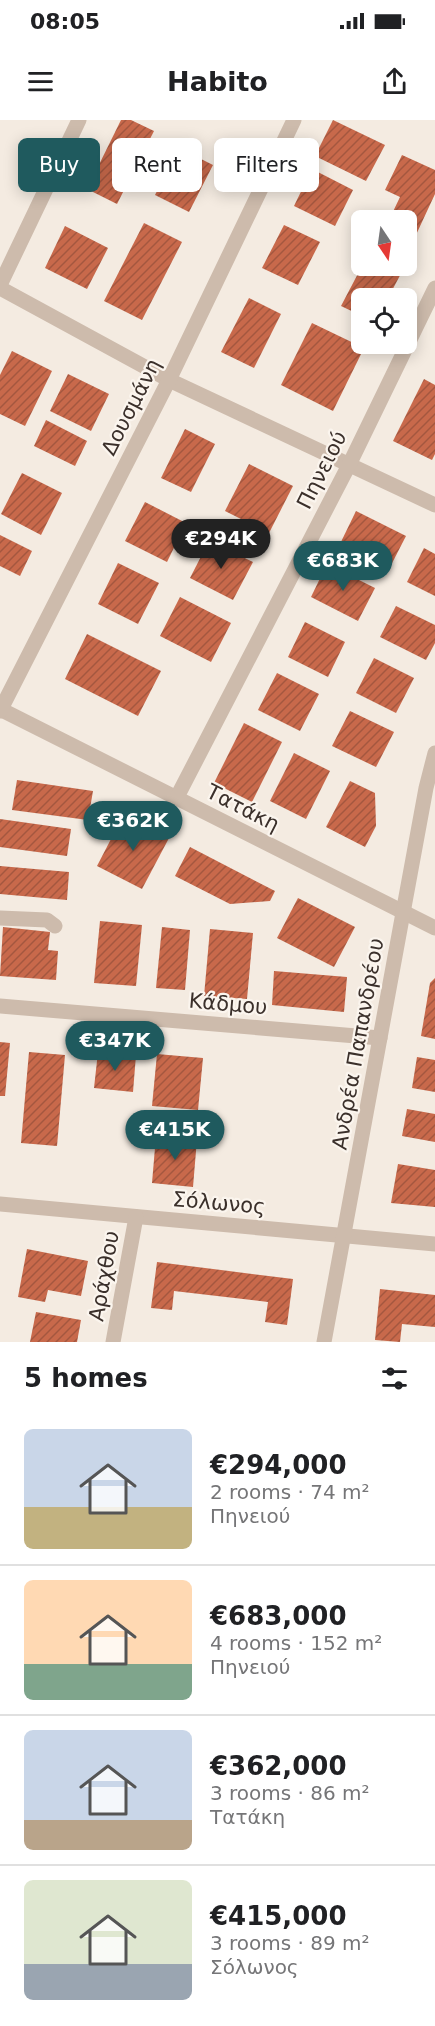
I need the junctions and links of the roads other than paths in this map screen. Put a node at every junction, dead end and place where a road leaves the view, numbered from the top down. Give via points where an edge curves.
1 (79, 120) edge
2 (294, 120) edge
3 (0, 287) edge
4 (435, 288) edge
5 (169, 380) junction
6 (350, 463) junction
7 (435, 505) edge
8 (0, 710) edge
9 (435, 753) edge
10 (177, 797) junction
11 (403, 914) junction
12 (0, 918) edge
13 (55, 926) dead end
14 (435, 928) edge
15 (0, 1006) edge
16 (380, 1038) junction
17 (0, 1204) edge
18 (136, 1216) junction
19 (344, 1236) junction
20 (435, 1244) edge
21 (113, 1342) edge
22 (324, 1342) edge

1 - 3 street
2 - 5 street, Δουσμάνη
3 - 5 street
4 - 6 street, Πηνειού
5 - 6 street
5 - 8 street, Δουσμάνη
6 - 7 street
6 - 10 street, Πηνειού
8 - 10 street, Τατάκη
9 - 11 street, Ανδρέα Παπανδρέου
10 - 11 street, Τατάκη
11 - 14 street, Τατάκη
11 - 16 street, Ανδρέα Παπανδρέου
12 - 13 street via 47,920
15 - 16 street, Κάδμου
16 - 19 street, Ανδρέα Παπανδρέου
17 - 18 street, Σόλωνος
18 - 19 street, Σόλωνος
18 - 21 street, Αράχθου
19 - 20 street, Σόλωνος
19 - 22 street, Ανδρέα Παπανδρέου

